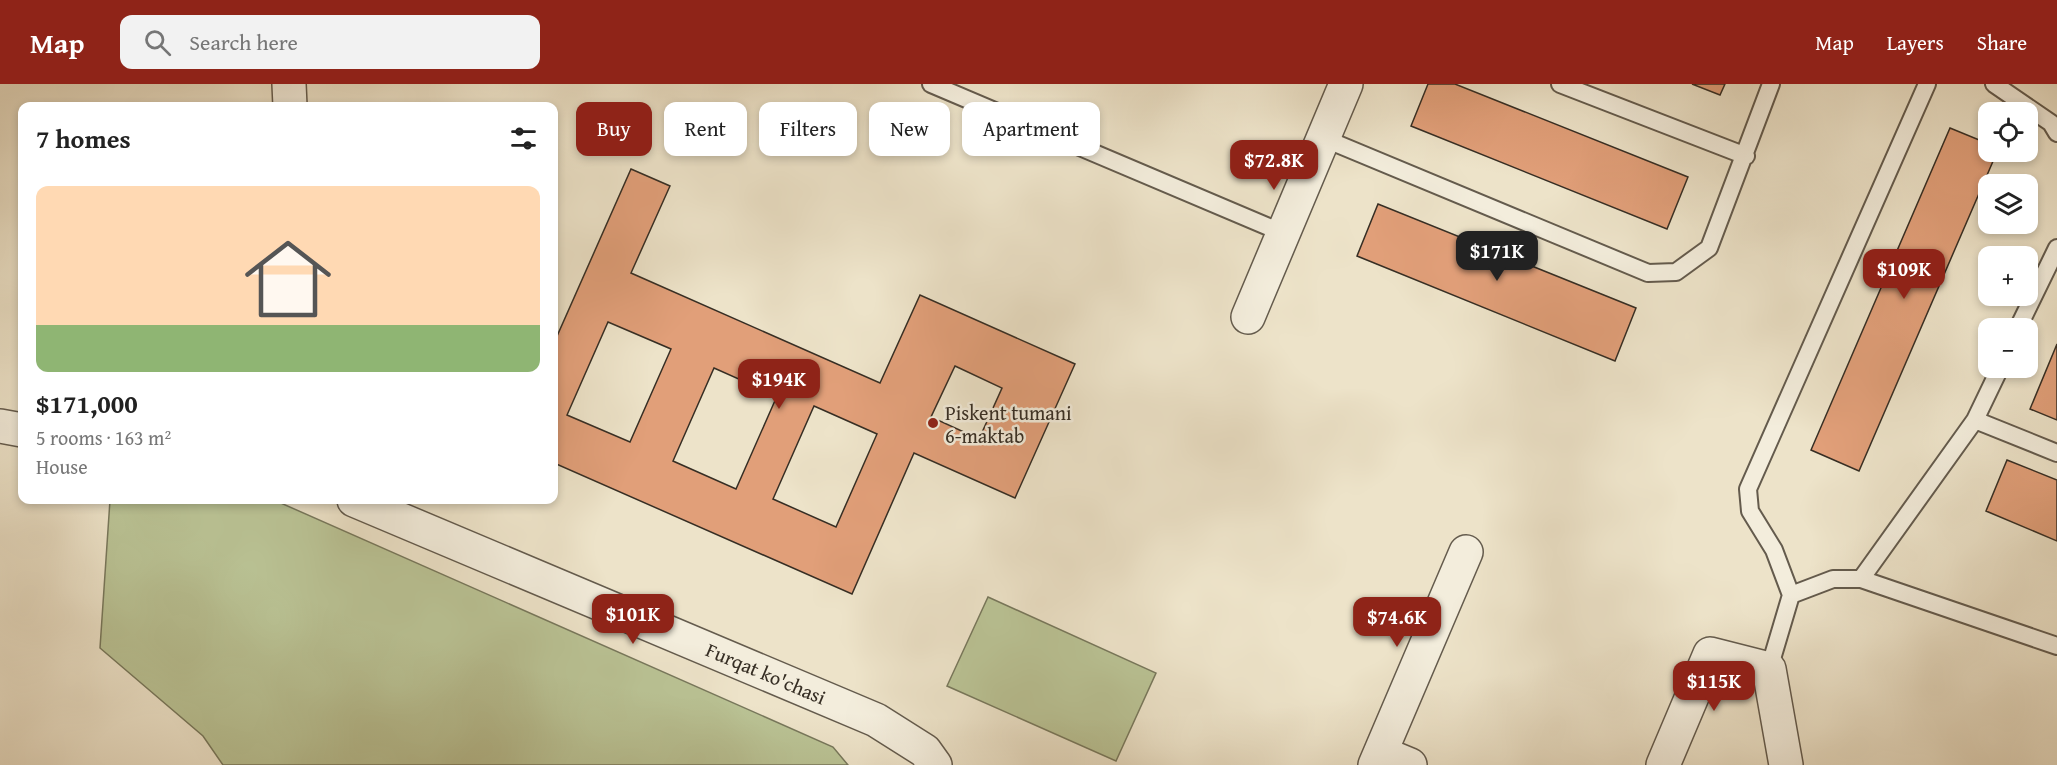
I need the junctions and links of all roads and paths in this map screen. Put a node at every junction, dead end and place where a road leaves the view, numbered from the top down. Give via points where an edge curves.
1 (289, 84) edge
2 (931, 84) edge
3 (1346, 84) edge
4 (1560, 84) edge
5 (1771, 84) edge
6 (1927, 84) edge
7 (1994, 84) edge
8 (290, 102) edge
9 (2057, 133) edge
10 (1323, 138) junction
11 (1746, 156) junction
12 (1283, 233) junction
13 (2057, 248) edge
14 (1248, 317) dead end
15 (2023, 318) edge
16 (1995, 378) edge
17 (1975, 420) junction
18 (0, 426) edge
19 (18, 429) edge
20 (2057, 453) edge
21 (363, 504) edge
22 (1466, 552) dead end
23 (1861, 579) junction
24 (1791, 595) junction
25 (2057, 646) edge
26 (1769, 669) junction
27 (1378, 759) edge
28 (935, 765) edge
29 (1410, 765) edge
30 (1663, 765) edge
31 (1786, 765) edge

1 - 8 street
2 - 12 lane
3 - 10 street
4 - 11 lane
5 - 11 lane
6 - 24 lane via 1748,489 1750,511 1774,550
7 - 9 lane via 2051,123
10 - 11 lane via 1648,273 1676,272 1709,248
10 - 12 street
12 - 14 street
13 - 15 lane
16 - 17 lane
17 - 20 lane
17 - 23 lane
18 - 19 street
21 - 28 street, Furqat ko'chasi via 876,720 925,751
22 - 27 street
23 - 24 lane via 1833,579
23 - 25 lane
24 - 26 lane
26 - 30 street via 1710,654
26 - 31 street
27 - 29 street

